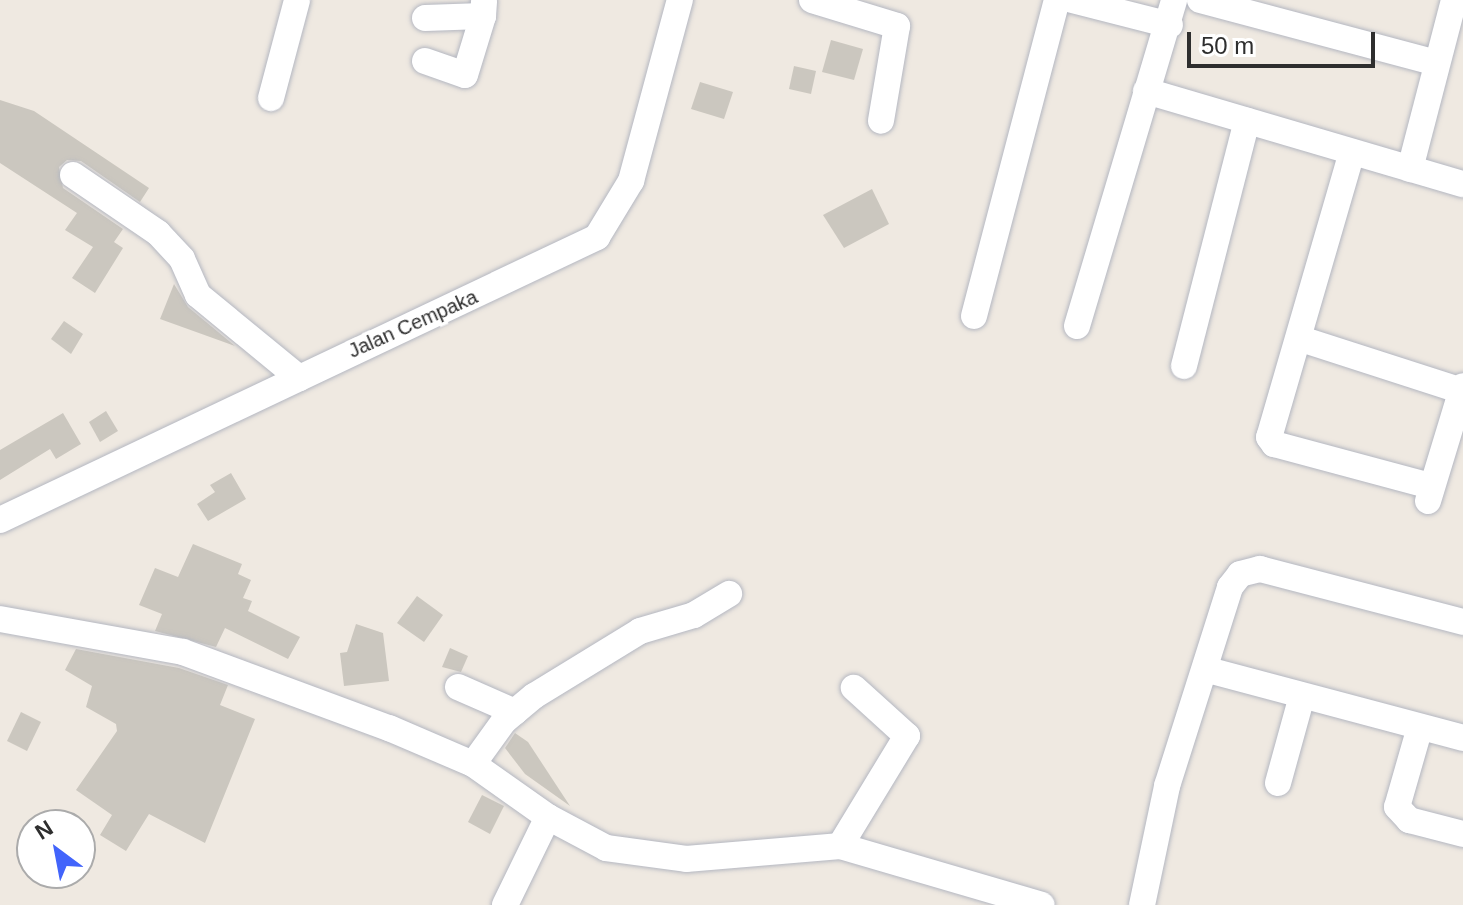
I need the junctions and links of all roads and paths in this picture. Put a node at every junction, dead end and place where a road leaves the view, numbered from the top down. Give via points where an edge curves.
1 (297, 0) edge
2 (680, 0) edge
3 (812, 0) edge
4 (1057, 0) edge
5 (1072, 0) edge
6 (1200, 0) edge
7 (1454, 0) edge
8 (484, 8) edge
9 (1172, 13) edge
10 (425, 18) dead end
11 (425, 61) dead end
12 (1437, 63) junction
13 (1146, 91) junction
14 (271, 98) dead end
15 (881, 121) dead end
16 (1247, 121) junction
17 (1352, 152) junction
18 (1410, 169) junction
19 (73, 175) dead end
20 (1463, 184) edge
21 (974, 316) dead end
22 (1077, 326) dead end
23 (1301, 339) junction
24 (1184, 366) dead end
25 (299, 378) junction
26 (1463, 388) edge
27 (0, 520) edge
28 (729, 594) dead end
29 (0, 619) edge
30 (1463, 622) edge
31 (1208, 670) junction
32 (458, 687) dead end
33 (854, 688) dead end
34 (1302, 696) junction
35 (515, 712) junction
36 (1420, 727) junction
37 (1463, 738) edge
38 (473, 764) junction
39 (1278, 783) dead end
40 (548, 817) junction
41 (1463, 834) edge
42 (840, 846) junction
43 (505, 905) edge
44 (1042, 905) edge
45 (1142, 905) edge

1 - 14 street
2 - 25 street, Jalan Cempaka via 628,189 597,237
3 - 15 street via 897,26
4 - 21 street
5 - 9 street
6 - 12 street
7 - 12 street
8 - 10 street
8 - 11 street via 465,75
9 - 13 street
12 - 18 street
13 - 16 street
13 - 22 street
16 - 17 street
16 - 24 street
17 - 18 street
17 - 23 street
18 - 20 street
19 - 25 street via 158,233 182,259 198,295
23 - 26 street
23 - 26 street via 1270,441 1429,494
25 - 27 street, Jalan Cempaka
28 - 35 street via 694,615 631,636
29 - 38 street via 183,652
30 - 31 street via 1260,569 1240,574 1230,587
31 - 34 street
31 - 45 street via 1167,786
32 - 35 street
33 - 42 street via 907,736
34 - 36 street
34 - 39 street
35 - 38 street
36 - 37 street
36 - 41 street via 1397,807 1409,820
38 - 40 street
40 - 42 street via 606,848 638,855 686,859
40 - 43 street
42 - 44 street

